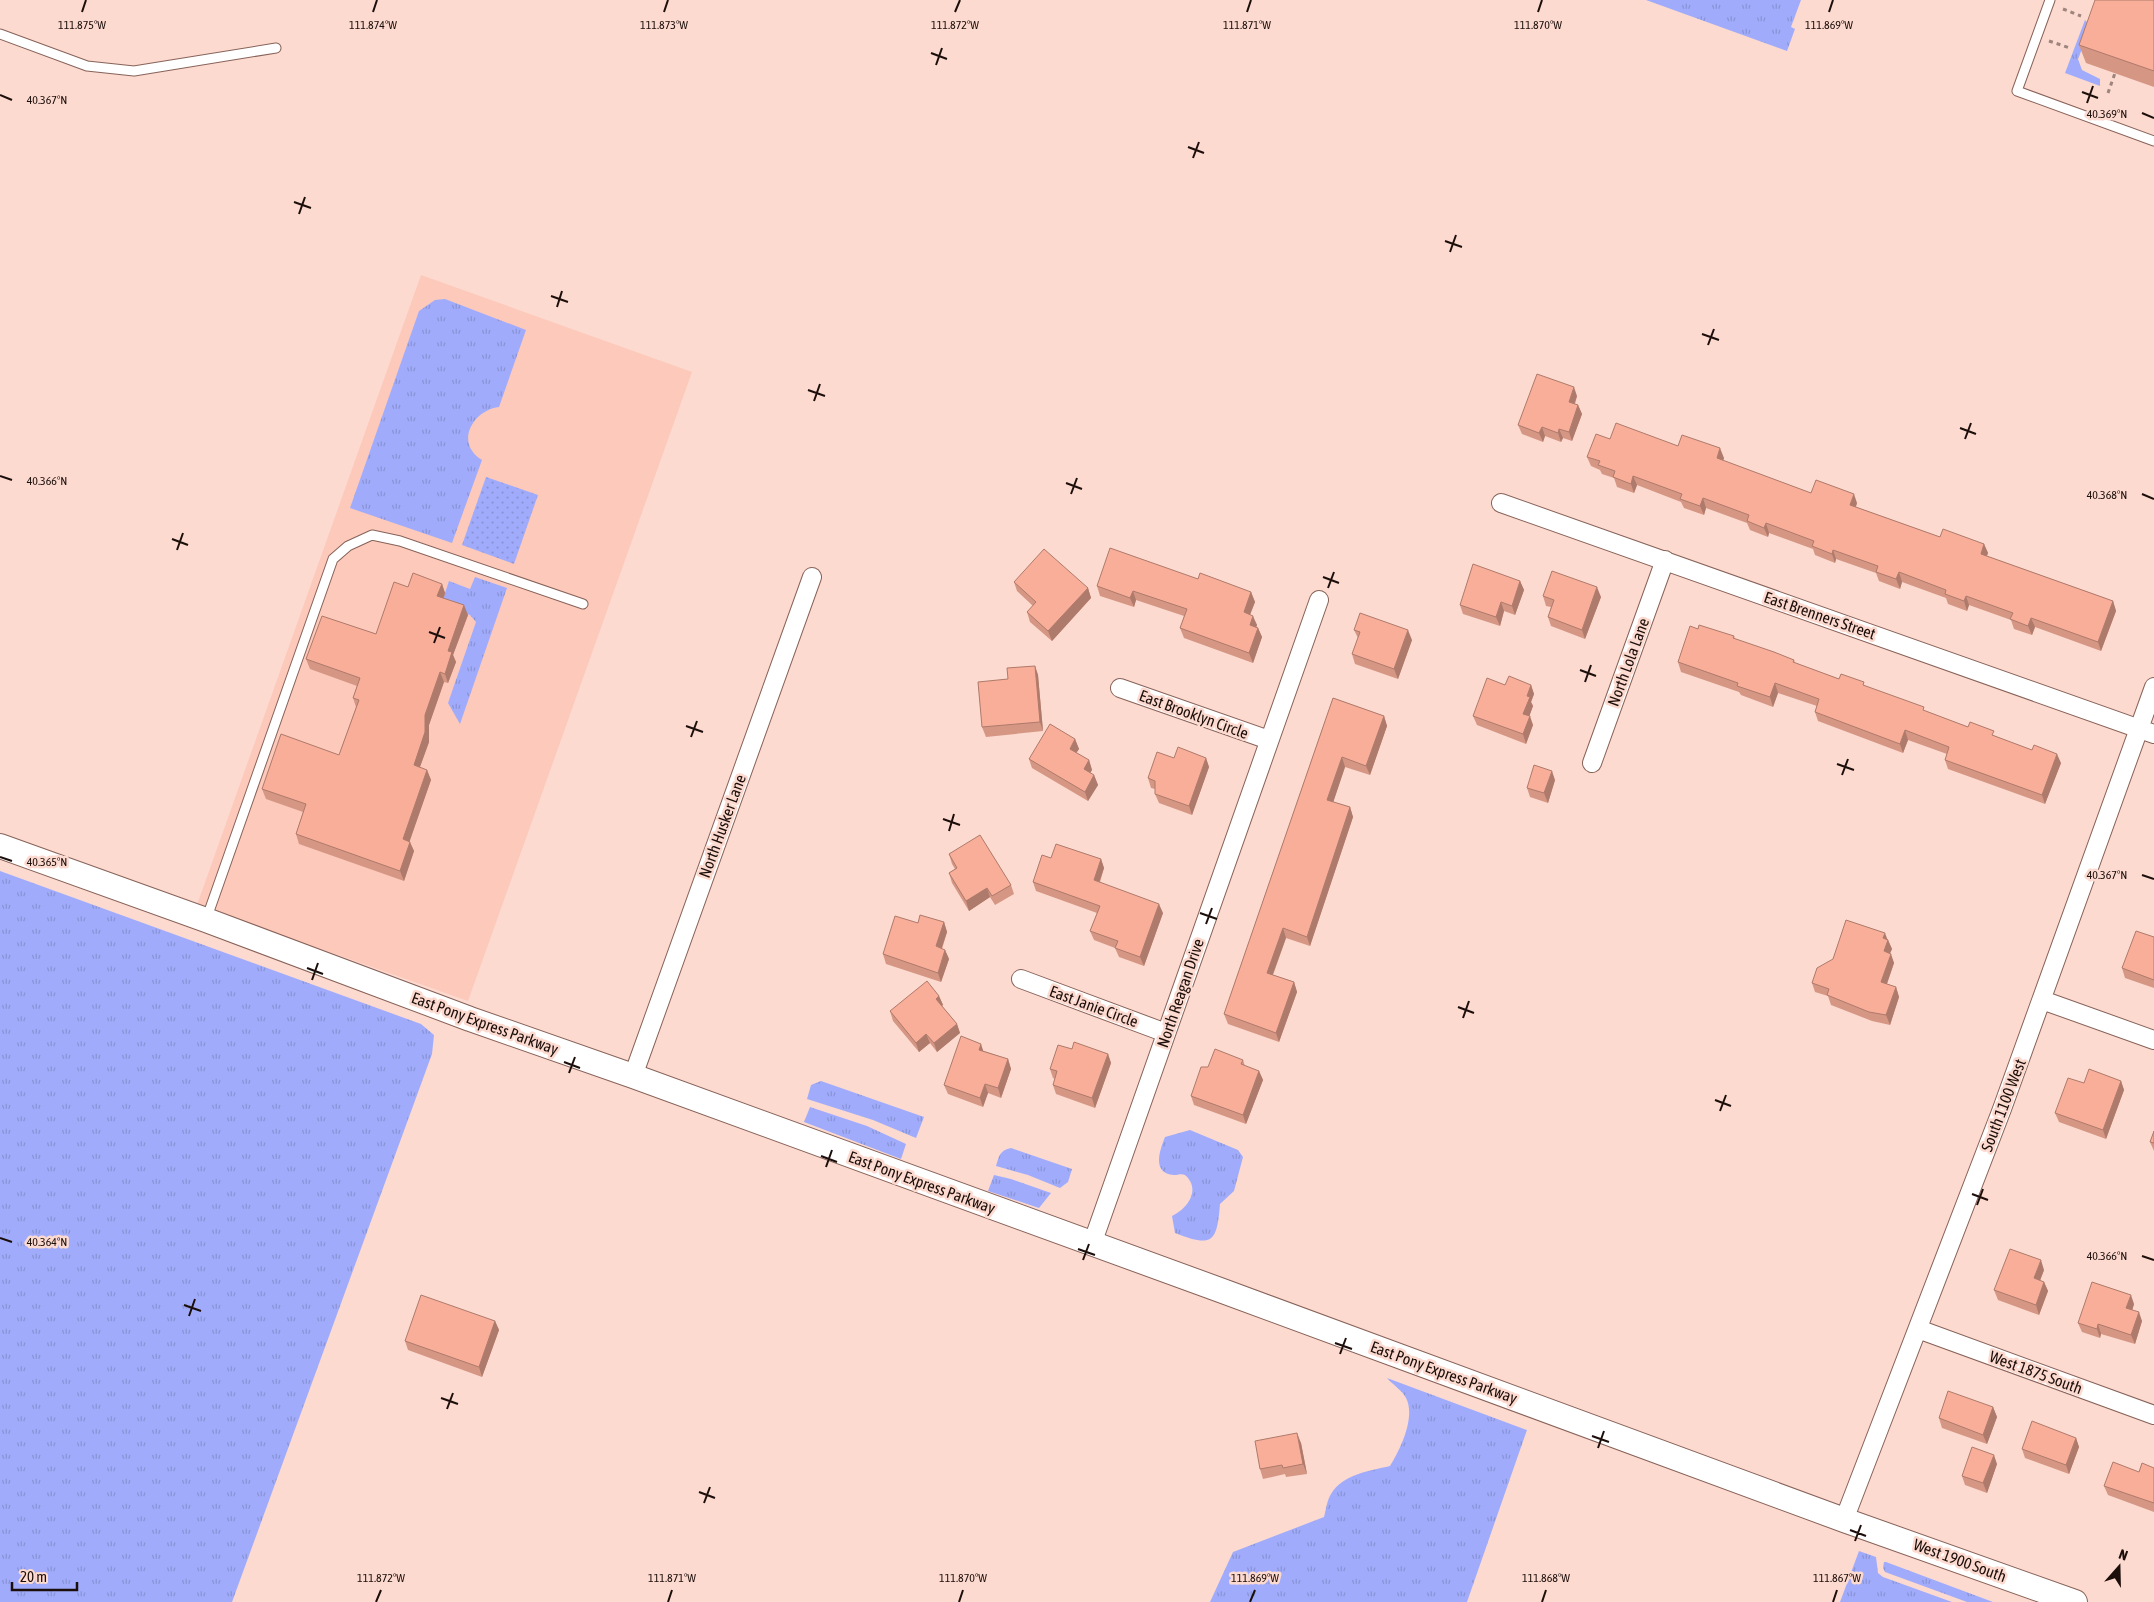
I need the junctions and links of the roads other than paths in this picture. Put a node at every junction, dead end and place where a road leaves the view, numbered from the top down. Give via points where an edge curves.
1 (2049, 2) edge
2 (0, 34) edge
3 (276, 48) dead end
4 (2154, 141) edge
5 (1501, 503) dead end
6 (1665, 560) junction
7 (812, 577) dead end
8 (1319, 600) dead end
9 (583, 604) dead end
10 (2154, 687) edge
11 (1120, 688) dead end
12 (2147, 731) edge
13 (1269, 740) junction
14 (1592, 763) dead end
15 (0, 846) edge
16 (206, 920) junction
17 (1021, 980) dead end
18 (2042, 1000) junction
19 (1166, 1033) junction
20 (2154, 1040) edge
21 (634, 1076) junction
22 (1092, 1244) junction
23 (1918, 1329) junction
24 (2154, 1415) edge
25 (1844, 1520) junction
26 (2076, 1602) edge

1 - 4 lane via 2017,90
2 - 3 lane via 87,66 134,71
5 - 6 street, East Brenners Street
6 - 12 street, East Brenners Street
6 - 14 street, North Lola Lane
7 - 21 street, North Husker Lane
8 - 13 street, North Reagan Drive
9 - 16 lane via 400,541 372,535 348,546 333,559
10 - 12 street, South 1100 West
11 - 13 street, East Brooklyn Circle
12 - 18 street, South 1100 West
13 - 19 street, North Reagan Drive
15 - 16 street, East Pony Express Parkway
16 - 21 street, East Pony Express Parkway via 470,1019
17 - 19 street, East Janie Circle
18 - 20 street
18 - 23 street, South 1100 West
19 - 22 street, North Reagan Drive
21 - 22 street, East Pony Express Parkway
22 - 25 street, East Pony Express Parkway
23 - 24 street, West 1875 South
23 - 25 street, South 1100 West
25 - 26 street, West 1900 South

